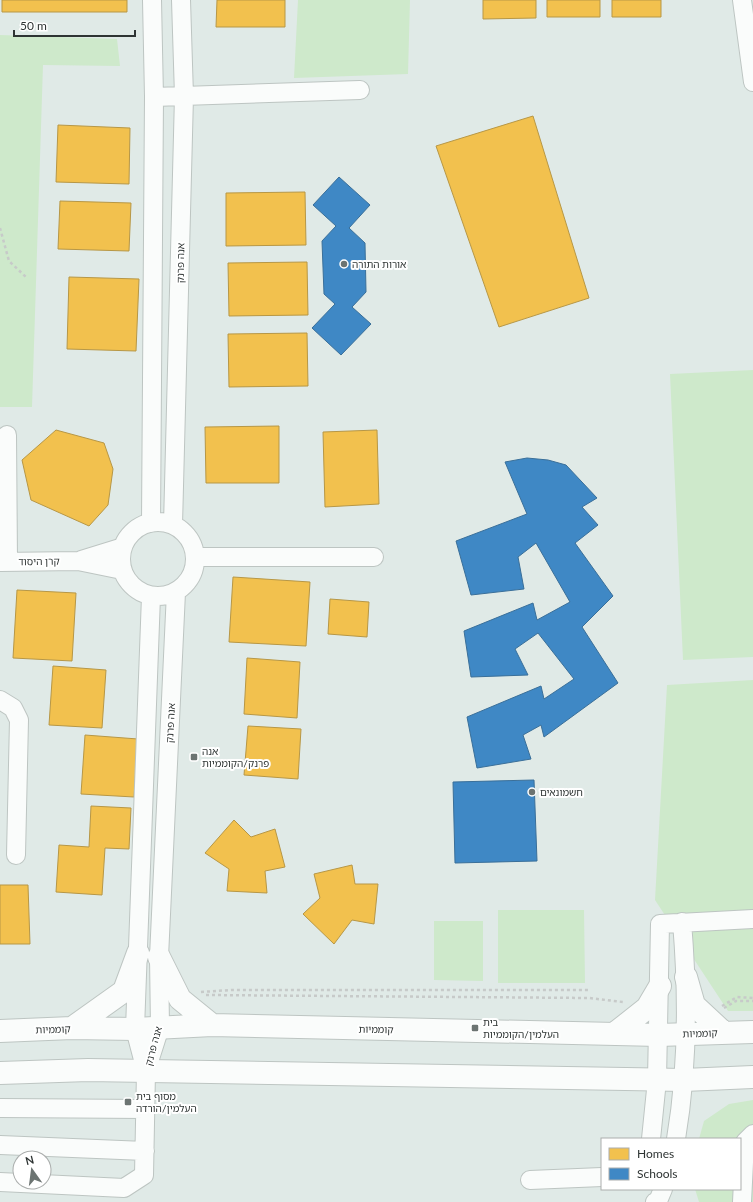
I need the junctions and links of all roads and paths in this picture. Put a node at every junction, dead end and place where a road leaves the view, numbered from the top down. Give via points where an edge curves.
1 (152, 0) edge
2 (181, 0) edge
3 (742, 0) edge
4 (753, 82) edge
5 (360, 90) dead end
6 (184, 96) junction
7 (154, 97) junction
8 (0, 228) edge
9 (27, 278) dead end
10 (7, 435) dead end
11 (151, 523) junction
12 (173, 525) junction
13 (123, 547) junction
14 (195, 557) junction
15 (374, 557) dead end
16 (78, 561) junction
17 (4, 562) edge
18 (122, 570) junction
19 (176, 592) junction
20 (150, 596) junction
21 (0, 700) edge
22 (16, 855) dead end
23 (753, 919) edge
24 (682, 922) junction
25 (138, 953) junction
26 (159, 957) junction
27 (686, 977) junction
28 (660, 986) junction
29 (590, 990) dead end
30 (178, 995) junction
31 (753, 998) edge
32 (627, 1003) dead end
33 (706, 1016) junction
34 (212, 1025) junction
35 (160, 1027) junction
36 (72, 1028) junction
37 (135, 1029) junction
38 (0, 1031) edge
39 (722, 1032) junction
40 (753, 1032) edge
41 (684, 1033) junction
42 (614, 1034) junction
43 (659, 1035) junction
44 (146, 1071) junction
45 (0, 1073) edge
46 (753, 1077) edge
47 (657, 1080) junction
48 (684, 1080) junction
49 (0, 1108) edge
50 (146, 1109) junction
51 (753, 1134) edge
52 (651, 1138) edge
53 (676, 1138) edge
54 (0, 1145) edge
55 (145, 1151) junction
56 (601, 1177) edge
57 (530, 1180) dead end
58 (0, 1182) edge
59 (663, 1190) edge
60 (655, 1202) edge
61 (742, 1202) edge

1 - 7 street
2 - 6 street, אנה פרנק
3 - 4 street
5 - 6 street
6 - 7 street
6 - 12 street, אנה פרנק
7 - 11 street
8 - 9 path via 9,261
10 - 17 street
11 - 12 street
11 - 13 street via 139,527 129,536
12 - 14 street via 184,532 192,543
13 - 16 street, קרן היסוד
13 - 18 street
14 - 15 street
14 - 19 street via 193,573 186,584
16 - 17 street, קרן היסוד
16 - 18 street, קרן היסוד
18 - 20 street via 128,582
19 - 20 street via 164,596
19 - 26 street, אנה פרנק
20 - 25 street, אנה פרנק
21 - 22 street via 13,708 19,720
23 - 24 street
24 - 27 street
24 - 28 street via 660,924
25 - 36 main road via 124,991
25 - 37 street, אנה פרנק
26 - 30 main road
26 - 35 street, אנה פרנק
27 - 33 main road via 694,1005
27 - 41 street
28 - 42 main road via 648,1008
28 - 43 street
29 - 30 path via 231,990
30 - 32 path via 589,998
30 - 34 main road
31 - 33 path via 737,997
33 - 39 main road
34 - 35 main road, קוממיות
34 - 42 main road, קוממיות
35 - 37 main road, קוממיות
35 - 44 street, אנה פרנק
36 - 37 main road, קוממיות
36 - 38 main road, קוממיות
37 - 44 street, אנה פרנק
39 - 40 main road, קוממיות
39 - 41 main road, קוממיות
41 - 43 main road, קוממיות
41 - 48 street
42 - 43 main road, קוממיות
43 - 47 street
44 - 45 main road
44 - 47 main road
44 - 50 street
46 - 48 main road
47 - 48 main road
47 - 52 street
48 - 53 street
49 - 50 street
50 - 55 street
51 - 61 street via 745,1142
54 - 55 street
55 - 58 street via 144,1175 124,1188
56 - 57 street
59 - 60 street via 658,1201

